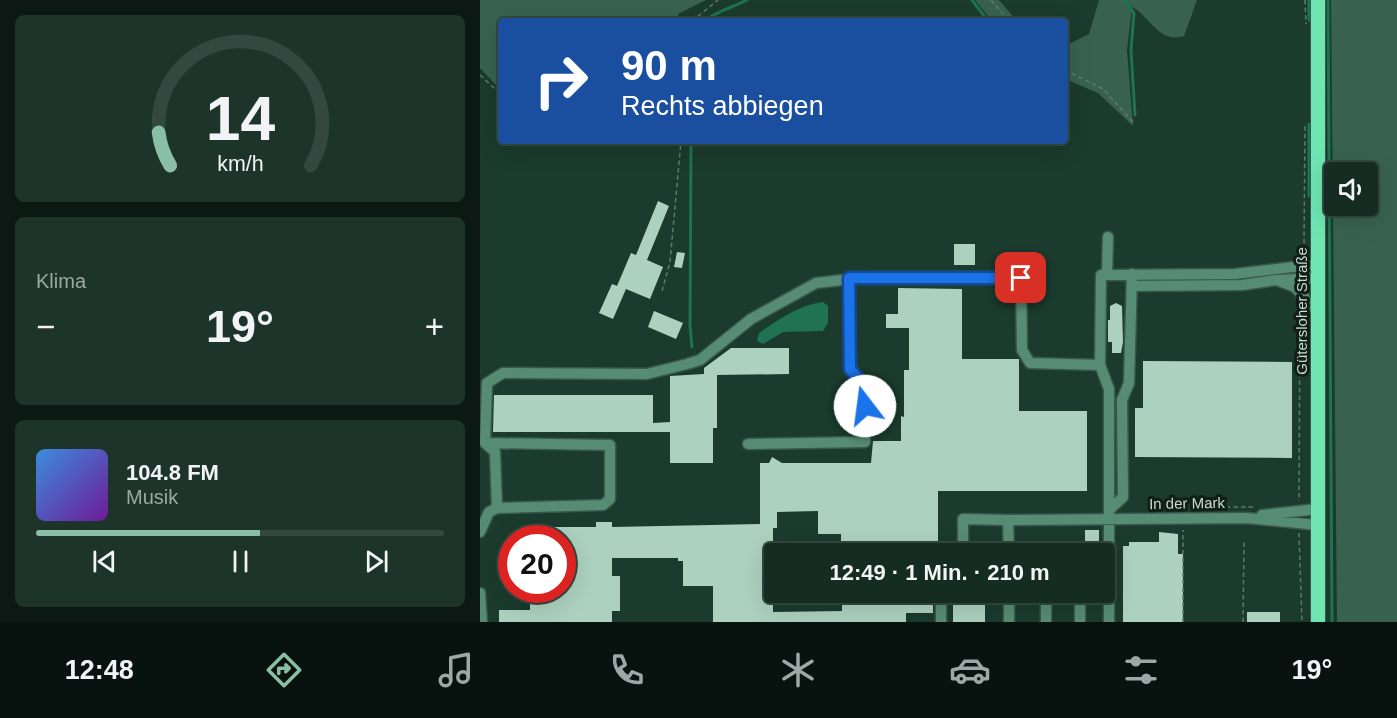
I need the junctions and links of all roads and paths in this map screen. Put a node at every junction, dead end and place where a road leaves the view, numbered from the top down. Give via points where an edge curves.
1 (718, 0) edge
2 (991, 0) edge
3 (1318, 0) edge
4 (696, 18) edge
5 (1006, 18) edge
6 (1068, 72) edge
7 (480, 75) edge
8 (498, 90) edge
9 (1134, 123) dead end
10 (681, 144) edge
11 (1108, 237) dead end
12 (1318, 264) junction
13 (1104, 275) junction
14 (849, 278) junction
15 (1318, 279) junction
16 (1132, 280) junction
17 (1276, 280) junction
18 (662, 291) dead end
19 (1296, 304) dead end
20 (1317, 312) junction
21 (1100, 365) junction
22 (485, 443) junction
23 (747, 444) dead end
24 (1292, 503) dead end
25 (1196, 507) dead end
26 (1255, 507) dead end
27 (496, 508) junction
28 (1318, 509) junction
29 (1109, 515) junction
30 (1246, 518) junction
31 (1008, 520) junction
32 (1318, 525) junction
33 (1190, 527) dead end
34 (480, 532) edge
35 (1299, 535) dead end
36 (1244, 542) dead end
37 (963, 543) edge
38 (1009, 543) edge
39 (480, 593) edge
40 (940, 603) edge
41 (1009, 603) edge
42 (1046, 603) edge
43 (1080, 603) edge
44 (482, 622) edge
45 (940, 622) edge
46 (1009, 622) edge
47 (1046, 622) edge
48 (1080, 622) edge
49 (1109, 622) edge
50 (1183, 622) edge
51 (1243, 622) edge
52 (1302, 622) edge
53 (1318, 622) edge

1 - 4 path
2 - 5 path
3 - 12 main road, Gütersloher Straße
6 - 9 path via 1103,89
7 - 8 path
10 - 18 path via 670,262
11 - 13 street
12 - 15 main road, Gütersloher Straße
12 - 16 street
13 - 16 street
13 - 21 street
14 - 21 street via 1021,278 1022,350 1030,363
14 - 22 street via 816,283 751,319 700,360 687,364 647,374 503,373 487,383
14 - 23 street via 850,369 865,387 865,442
15 - 17 street
15 - 20 main road, Gütersloher Straße
16 - 17 street via 1242,285
16 - 29 street via 1129,383 1122,400 1123,497
17 - 20 street via 1295,287
19 - 24 path via 1300,313 1299,498
20 - 28 main road, Gütersloher Straße
21 - 29 street via 1109,389
22 - 27 street via 495,452
22 - 27 street via 610,445 610,499 603,505
25 - 26 path
27 - 34 street via 489,513
28 - 30 street, In der Mark
28 - 32 main road, Gütersloher Straße
29 - 30 street, In der Mark via 1128,519
29 - 31 street, In der Mark
29 - 49 street
30 - 32 street, In der Mark
31 - 37 street, In der Mark via 963,519
31 - 38 street
32 - 53 main road, Gütersloher Straße
33 - 50 path via 1183,527
35 - 52 path
36 - 51 path
39 - 44 street
40 - 45 street
41 - 46 street
42 - 47 street
43 - 48 street

